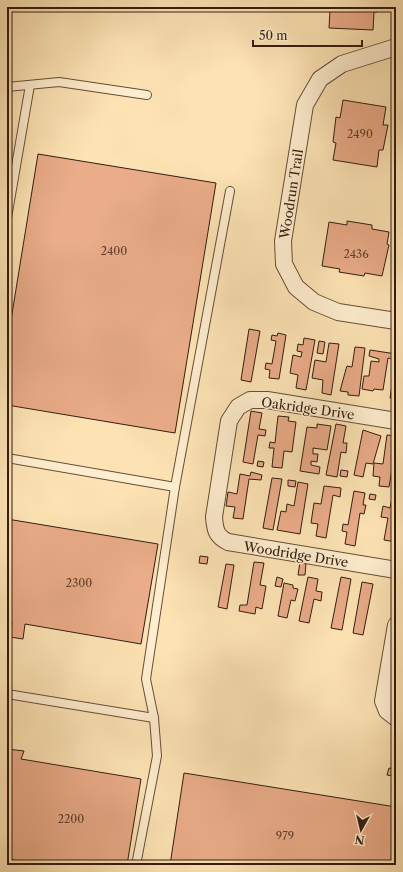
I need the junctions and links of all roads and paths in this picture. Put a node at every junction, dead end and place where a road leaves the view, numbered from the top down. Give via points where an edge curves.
1 (396, 47) edge
2 (30, 85) junction
3 (7, 87) edge
4 (147, 95) dead end
5 (230, 191) dead end
6 (7, 218) edge
7 (396, 321) edge
8 (396, 421) edge
9 (7, 458) edge
10 (175, 487) junction
11 (214, 517) joint
12 (396, 570) edge
13 (396, 626) edge
14 (7, 694) edge
15 (154, 718) junction
16 (396, 718) edge
17 (136, 865) edge

1 - 7 street, Woodrun Trail via 342,64 320,79 305,105 283,242 284,264 296,287 314,302 338,312
2 - 3 lane
2 - 4 lane via 59,82
2 - 6 lane
5 - 10 lane
8 - 11 street, Oakridge Drive via 267,400 250,400 238,407 229,421
9 - 10 lane
10 - 15 lane via 146,679
11 - 12 street, Woodridge Drive via 215,531 220,538 228,542
13 - 16 street via 383,701 387,711
14 - 15 lane
15 - 17 lane via 157,756

